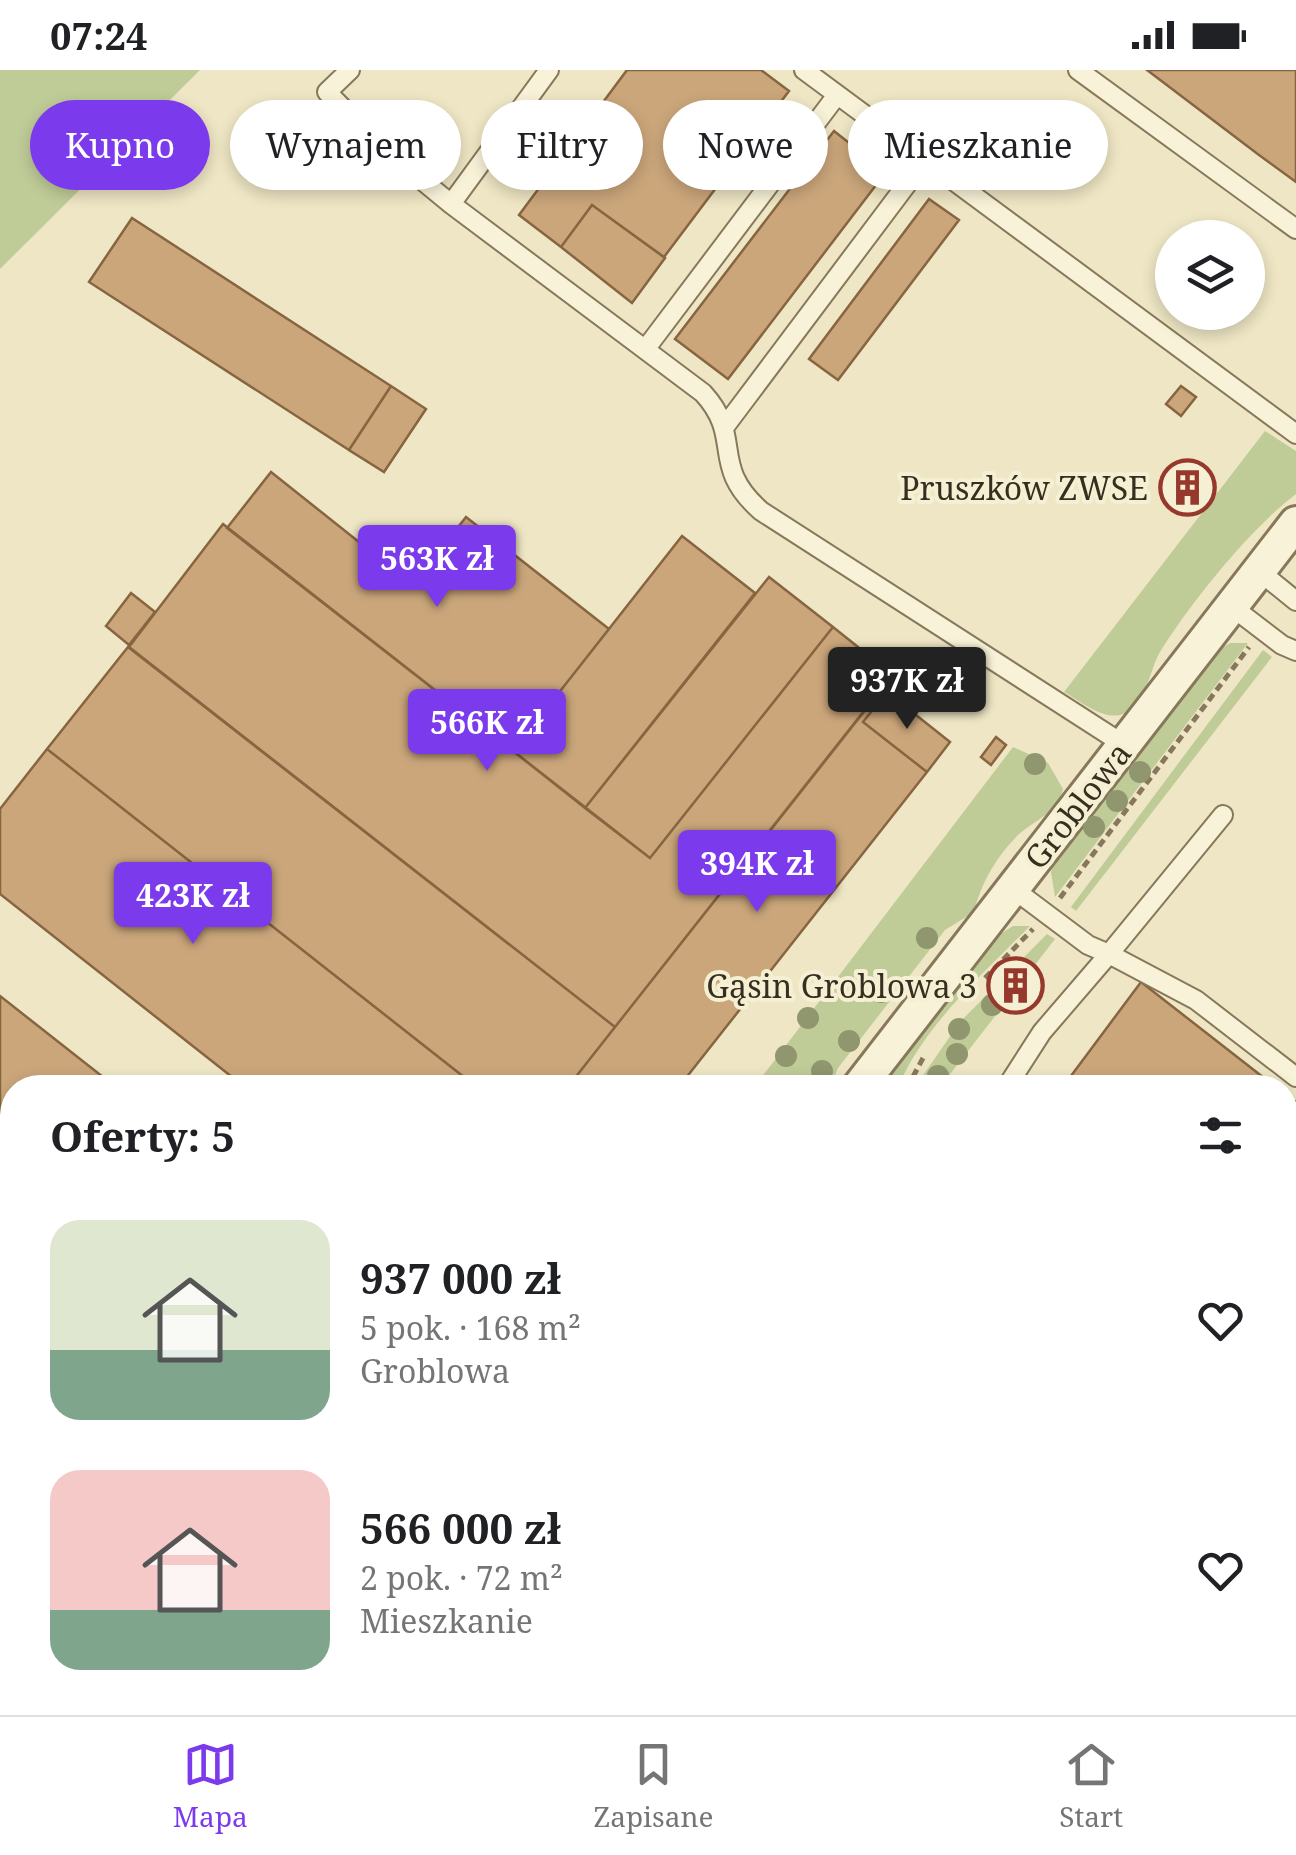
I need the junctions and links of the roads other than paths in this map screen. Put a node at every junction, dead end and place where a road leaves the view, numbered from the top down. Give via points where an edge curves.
1 (350, 70) edge
2 (549, 70) edge
3 (804, 70) edge
4 (1078, 70) edge
5 (837, 95) junction
6 (848, 103) edge
7 (903, 190) edge
8 (966, 190) edge
9 (451, 204) junction
10 (1296, 228) edge
11 (647, 347) junction
12 (726, 426) junction
13 (1296, 434) edge
14 (1296, 522) edge
15 (1259, 571) junction
16 (1296, 600) edge
17 (1232, 606) junction
18 (1296, 651) edge
19 (1123, 744) junction
20 (1223, 815) dead end
21 (1012, 888) junction
22 (1109, 954) junction
23 (868, 1075) edge
24 (1014, 1075) edge
25 (1293, 1075) edge

1 - 9 lane via 328,92 377,144
2 - 9 lane
3 - 5 lane
4 - 10 lane
5 - 6 lane
5 - 11 lane
7 - 12 lane
8 - 13 lane
9 - 11 lane
11 - 12 lane via 703,392
12 - 19 lane via 728,468 739,492 761,511
14 - 15 street, Groblowa
15 - 16 lane
15 - 17 street, Groblowa
17 - 18 lane
17 - 19 street, Groblowa
19 - 21 street, Groblowa
20 - 22 lane
21 - 22 lane
21 - 23 street, Groblowa
22 - 24 lane
22 - 25 lane via 1196,1000

